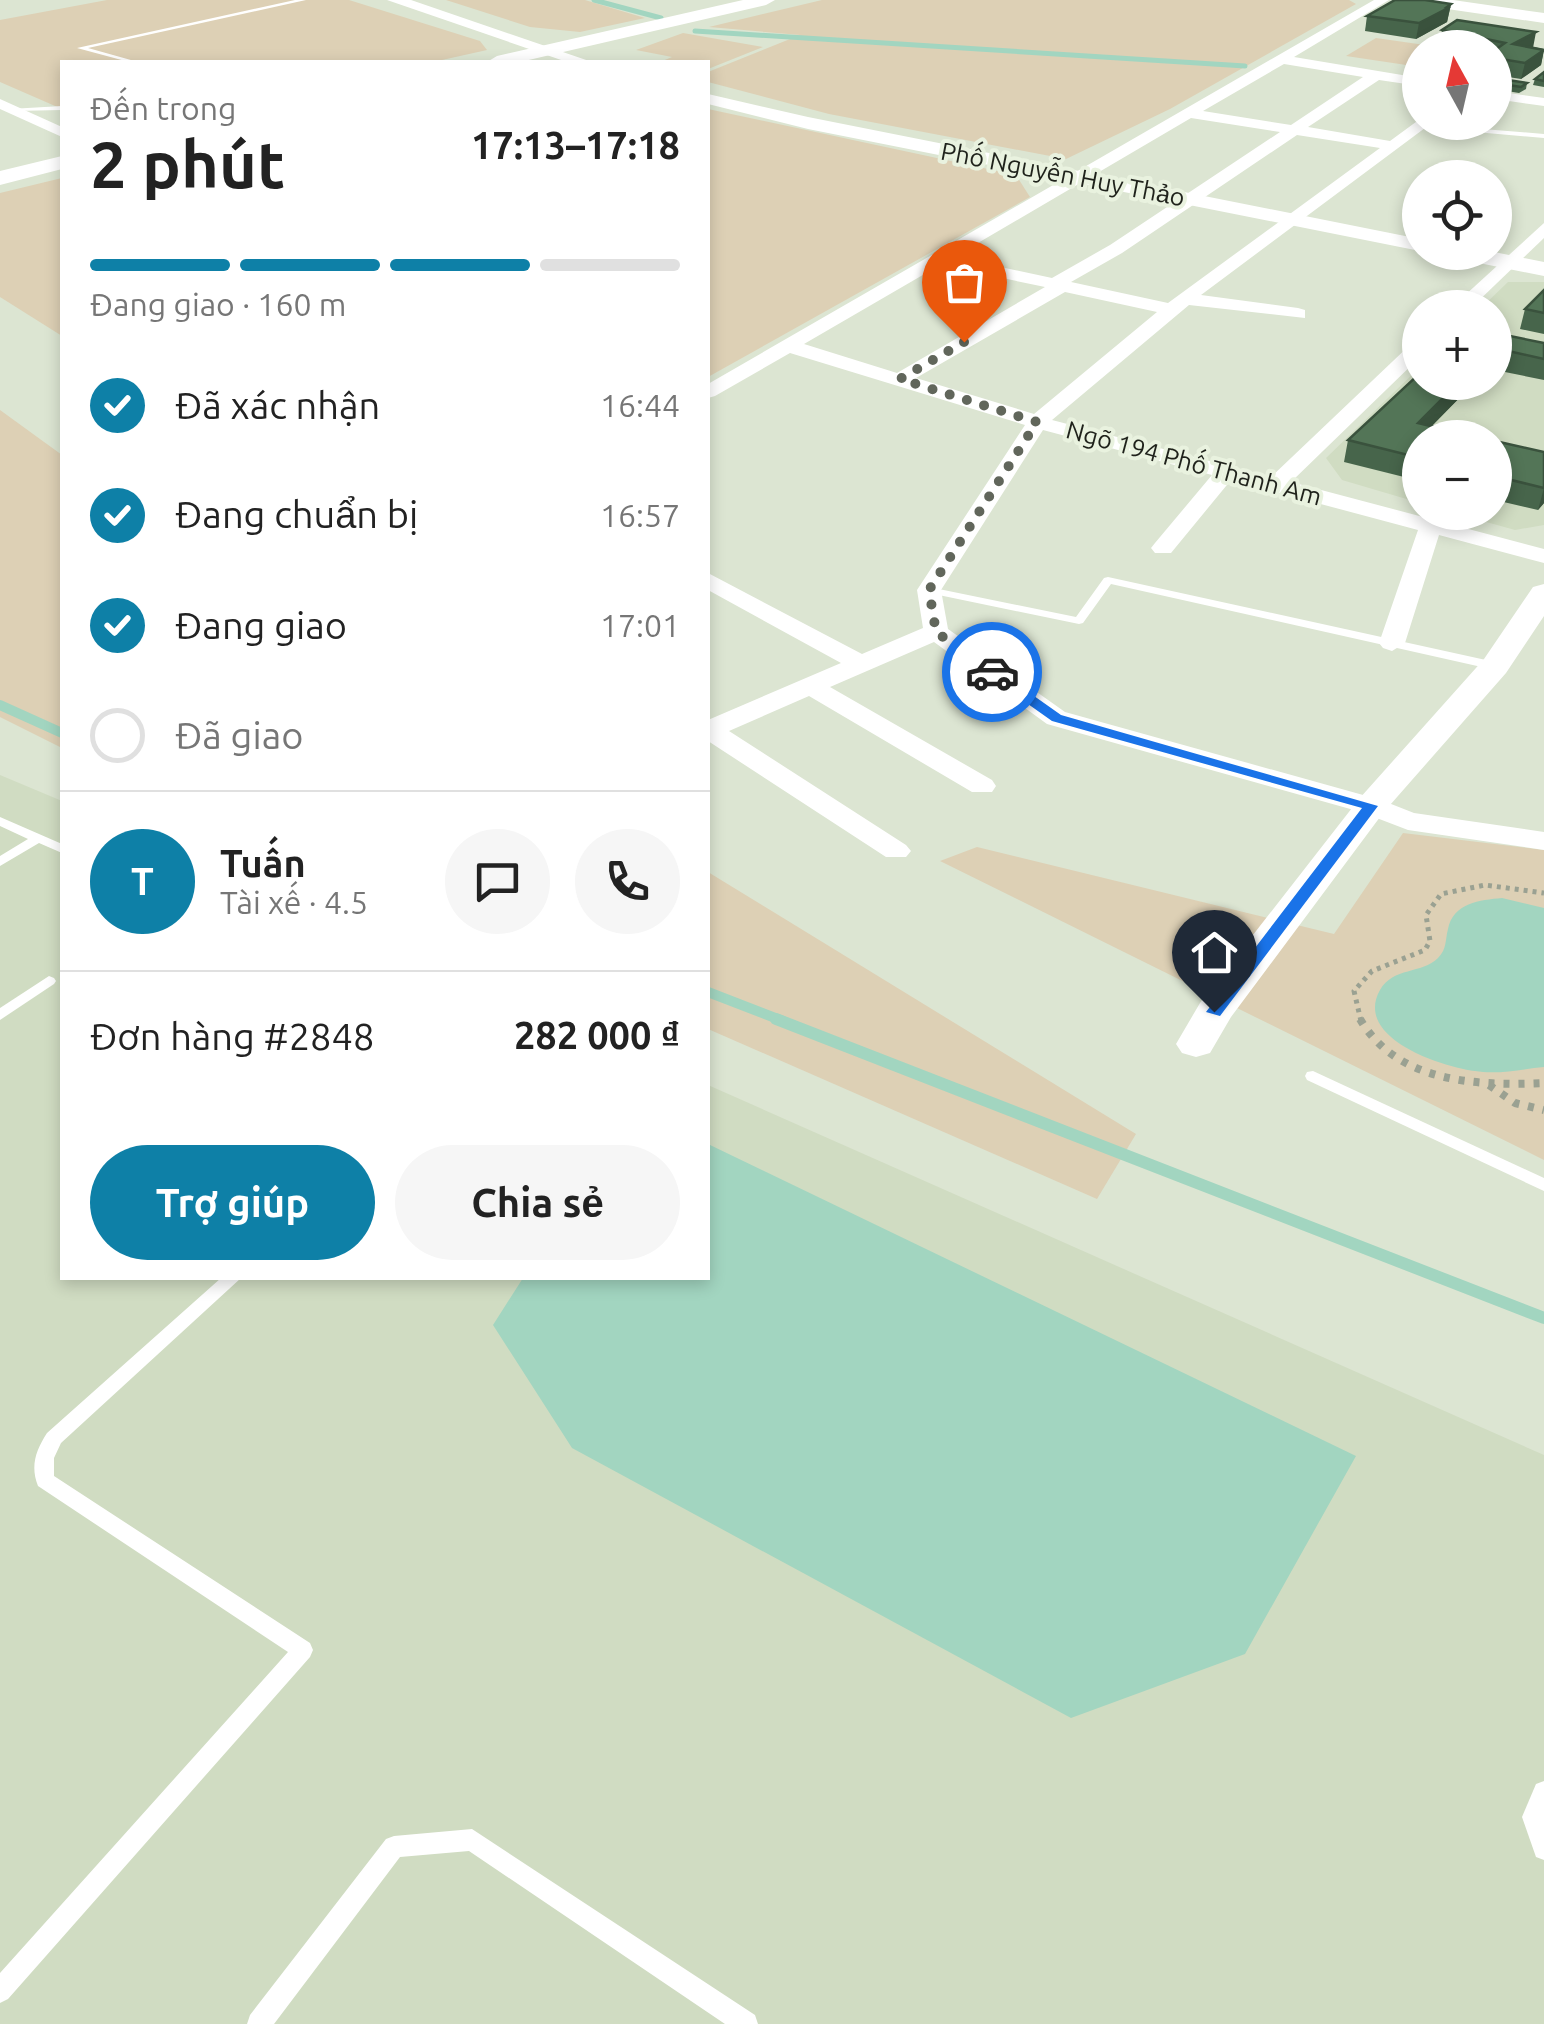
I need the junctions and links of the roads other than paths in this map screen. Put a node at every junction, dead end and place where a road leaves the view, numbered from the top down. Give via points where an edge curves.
1 (303, 0) edge
2 (395, 0) edge
3 (766, 0) edge
4 (1383, 0) edge
5 (1420, 0) edge
6 (1544, 18) edge
7 (546, 51) junction
8 (127, 60) edge
9 (506, 60) edge
10 (576, 60) edge
11 (1286, 60) junction
12 (1376, 76) junction
13 (1402, 80) edge
14 (1512, 97) edge
15 (710, 99) edge
16 (1544, 102) edge
17 (4, 105) edge
18 (60, 108) edge
19 (1190, 112) junction
20 (1292, 129) junction
21 (60, 132) edge
22 (1512, 133) edge
23 (1544, 136) edge
24 (1402, 140) edge
25 (1394, 146) junction
26 (60, 163) edge
27 (1080, 177) junction
28 (0, 178) edge
29 (1191, 199) junction
30 (1294, 220) junction
31 (1544, 228) edge
32 (1402, 241) edge
33 (1512, 258) edge
34 (938, 259) junction
35 (1512, 263) edge
36 (1500, 270) edge
37 (1544, 270) edge
38 (1058, 285) junction
39 (1479, 290) edge
40 (1179, 304) junction
41 (1298, 314) dead end
42 (789, 346) junction
43 (1402, 363) edge
44 (900, 379) junction
45 (710, 391) edge
46 (1037, 422) junction
47 (1228, 471) junction
48 (1276, 484) junction
49 (1402, 518) edge
50 (1429, 530) edge
51 (1445, 530) edge
52 (1163, 548) dead end
53 (1544, 556) edge
54 (710, 581) edge
55 (929, 590) junction
56 (1544, 593) edge
57 (936, 632) junction
58 (1392, 643) junction
59 (861, 664) junction
60 (1495, 666) junction
61 (810, 686) junction
62 (710, 728) edge
63 (710, 730) edge
64 (982, 786) dead end
65 (1371, 806) junction
66 (0, 822) edge
67 (38, 838) junction
68 (1544, 841) edge
69 (60, 848) edge
70 (896, 851) dead end
71 (0, 862) edge
72 (49, 981) dead end
73 (0, 1015) edge
74 (1196, 1044) dead end
75 (1313, 1076) dead end
76 (1544, 1184) edge
77 (230, 1280) edge
78 (1544, 1791) edge
79 (1544, 1848) edge
80 (0, 1991) edge
81 (259, 2024) edge
82 (746, 2024) edge

1 - 8 lane via 80,48
2 - 7 street
3 - 7 main road
4 - 11 street
5 - 6 street
7 - 9 main road
7 - 10 street
11 - 12 street
11 - 19 street
12 - 13 street
12 - 20 street
14 - 16 street
15 - 27 street, Phố Nguyễn Huy Thảo
17 - 18 lane
17 - 21 street
19 - 20 street
19 - 27 street
20 - 25 street
20 - 29 street
22 - 23 lane
24 - 25 street
25 - 30 street
26 - 28 main road
27 - 29 street, Phố Nguyễn Huy Thảo
27 - 34 street
29 - 30 street, Phố Nguyễn Huy Thảo
29 - 38 street
30 - 32 street, Phố Nguyễn Huy Thảo
30 - 40 street
31 - 33 street
34 - 38 street
34 - 42 street
35 - 37 street
36 - 39 street
38 - 40 street
38 - 44 street
40 - 41 street
40 - 46 street
42 - 44 street, Ngõ 194 Phố Thanh Am
42 - 45 street
43 - 48 street
44 - 46 street, Ngõ 194 Phố Thanh Am
46 - 47 street, Ngõ 194 Phố Thanh Am
46 - 55 street
47 - 48 street, Ngõ 194 Phố Thanh Am
47 - 52 street
48 - 49 street, Ngõ 194 Phố Thanh Am
50 - 58 street
51 - 53 street, Ngõ 194 Phố Thanh Am
54 - 59 street
55 - 57 street
55 - 58 lane via 1079,621 1108,580
56 - 60 street
57 - 59 street
57 - 65 street via 1056,718
58 - 60 lane
59 - 61 street
60 - 65 street
61 - 62 street
61 - 64 street
63 - 70 street
65 - 68 street via 1408,821
65 - 74 street
66 - 67 lane
67 - 69 lane
67 - 71 lane
72 - 73 lane
75 - 76 lane
77 - 80 lane via 54,1438 42,1466 45,1480 303,1650
78 - 79 lane via 1534,1816
81 - 82 lane via 394,1848 472,1840

